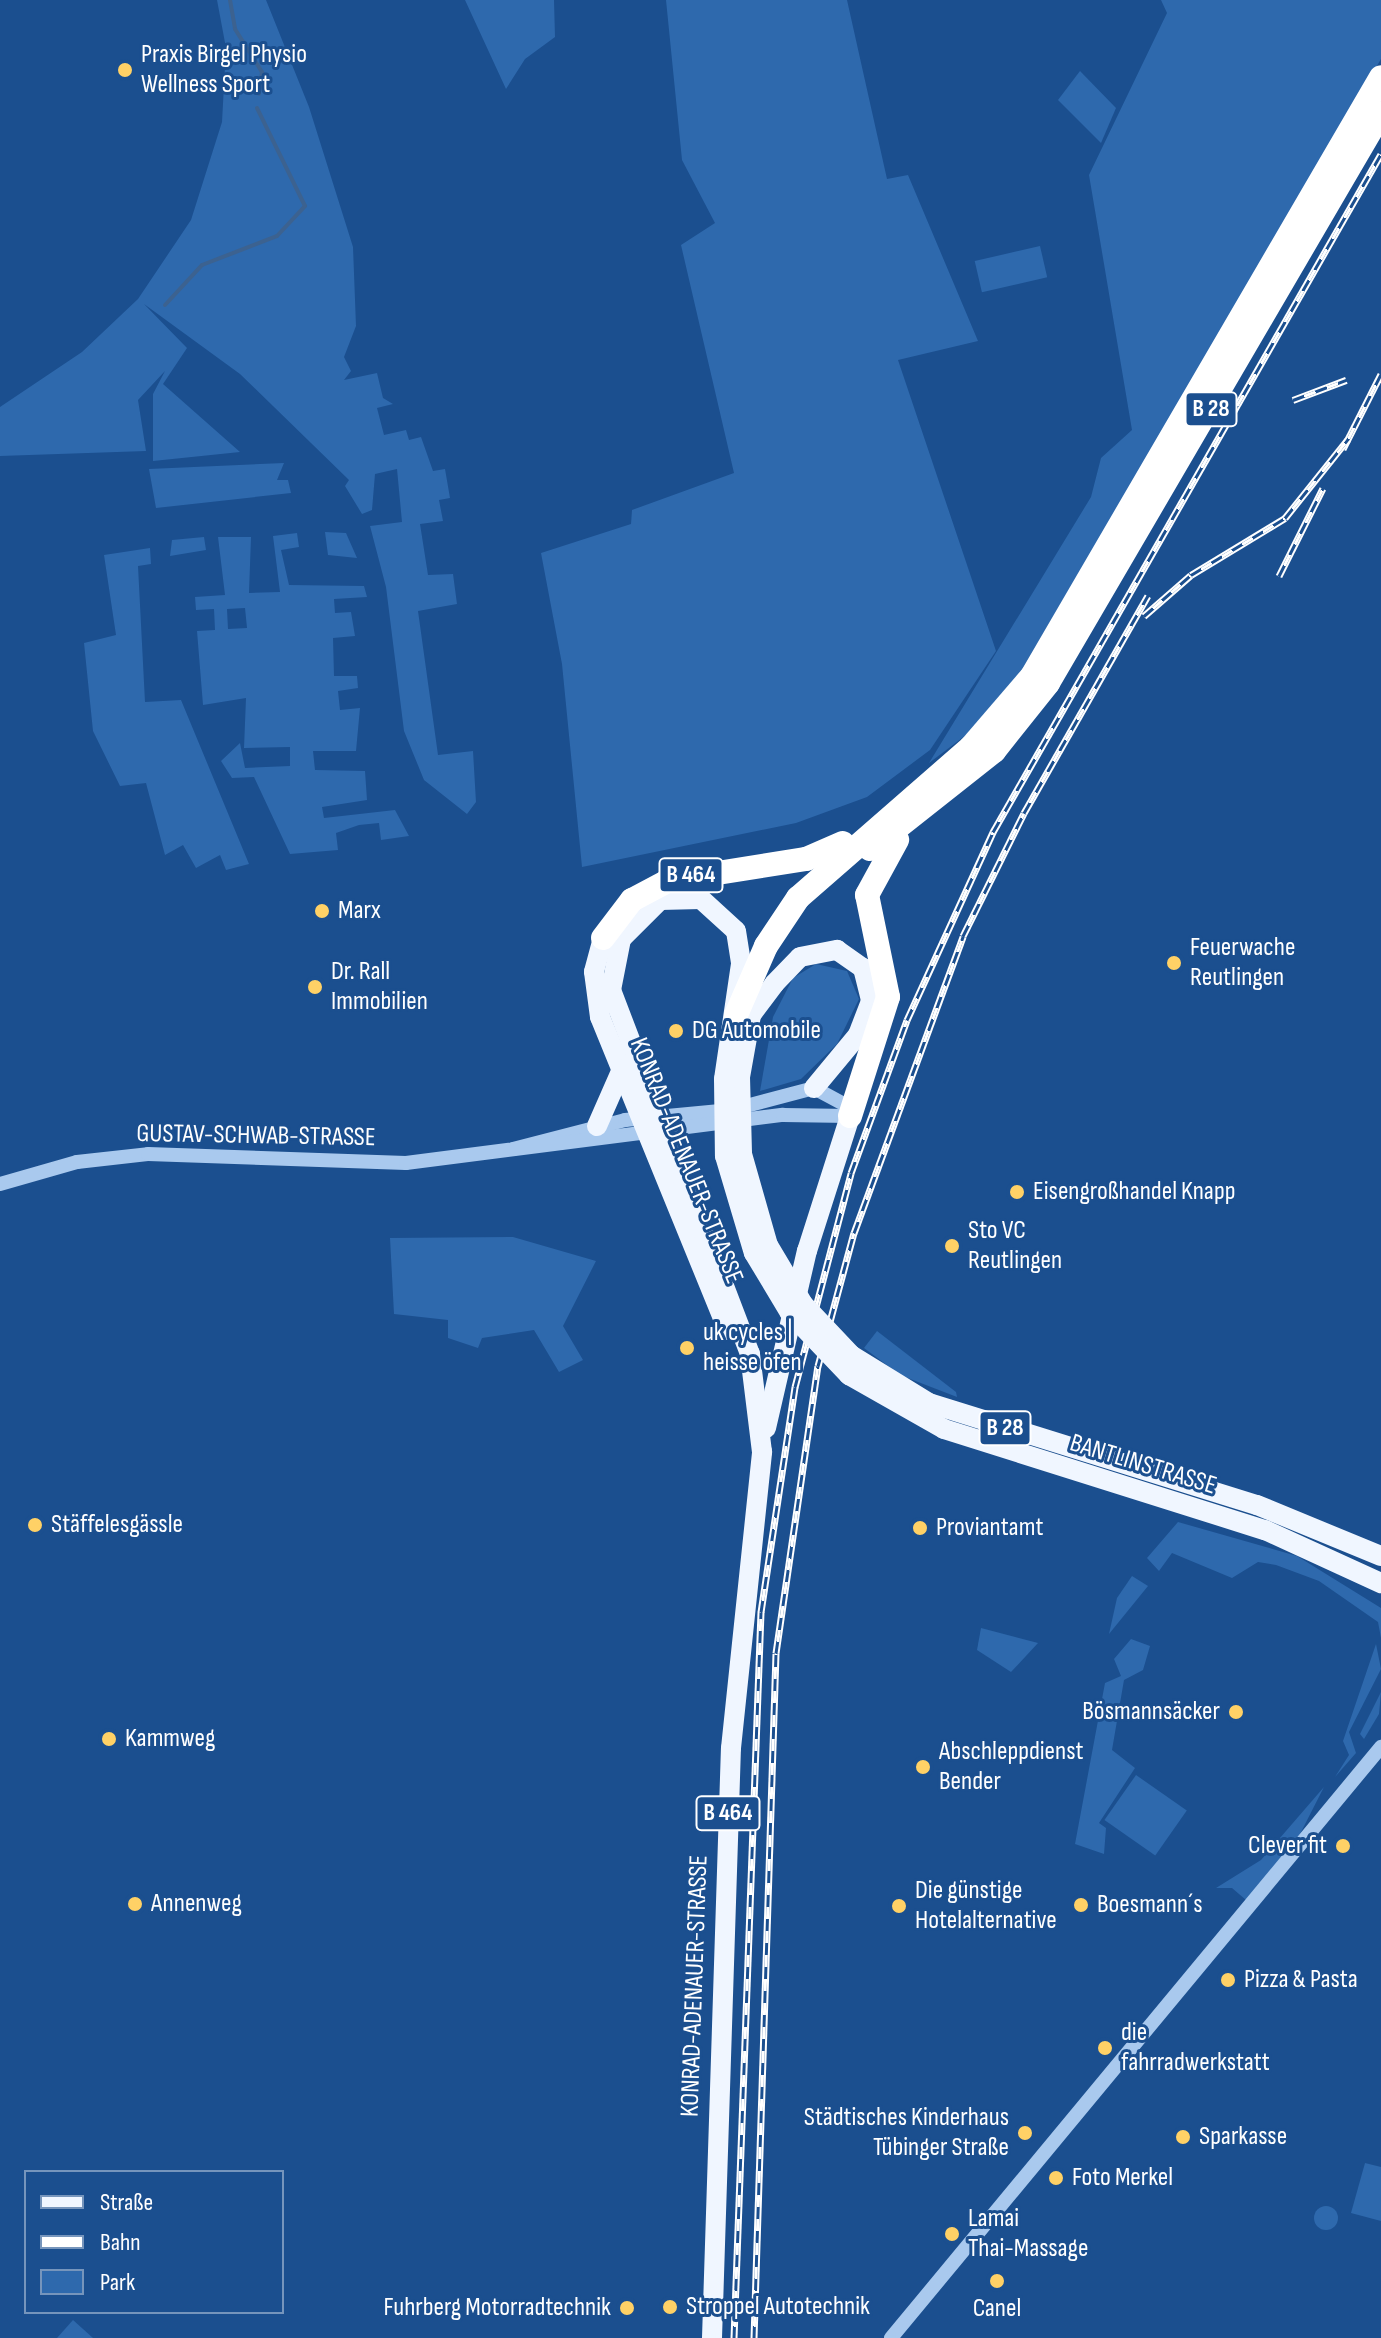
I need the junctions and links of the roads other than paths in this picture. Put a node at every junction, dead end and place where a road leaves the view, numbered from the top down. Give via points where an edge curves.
1 (1381, 77) edge
2 (1381, 113) edge
3 (908, 821) junction
4 (876, 824) junction
5 (611, 941) junction
6 (743, 1015) junction
7 (622, 1069) junction
8 (814, 1088) junction
9 (852, 1112) junction
10 (655, 1125) junction
11 (597, 1126) junction
12 (513, 1149) junction
13 (0, 1184) edge
14 (850, 1365) junction
15 (762, 1452) junction
16 (1381, 1556) edge
17 (1381, 1583) edge
18 (1381, 1747) edge
19 (712, 2338) edge
20 (891, 2338) edge

1 - 4 highway, B 28 via 1032,676 971,747
2 - 3 highway, B 28 via 1048,683 994,751
3 - 6 highway, B 28 via 804,914
3 - 9 highway, B 464 via 880,860 867,895 888,997
4 - 5 highway, B 464 via 806,859 653,886 626,905
4 - 6 highway, B 28 via 782,920
5 - 6 main road via 660,900 690,897 713,905 740,943
5 - 7 main road, KONRAD-ADENAUER-STRASSE / B 464 via 594,988
5 - 10 main road, KONRAD-ADENAUER-STRASSE via 614,1003
6 - 8 main road via 800,957 837,950 863,968 867,1017
6 - 14 main road, B 28, bridge via 732,1078 733,1155 761,1249
7 - 10 main road, KONRAD-ADENAUER-STRASSE / B 464
7 - 11 main road via 615,1099
8 - 9 street
8 - 10 street
9 - 10 street
9 - 15 main road, B 464 via 807,1251
10 - 11 street, GUSTAV-SCHWAB-STRASSE
10 - 12 street, GUSTAV-SCHWAB-STRASSE
10 - 15 main road, KONRAD-ADENAUER-STRASSE / B 464 via 744,1336
11 - 12 street, GUSTAV-SCHWAB-STRASSE
12 - 13 street, GUSTAV-SCHWAB-STRASSE via 406,1163 148,1154 77,1162
14 - 16 main road, BANTLINSTRASSE / B 28 via 929,1403 1257,1505
14 - 17 main road, BANTLINSTRASSE / B 28 via 944,1429 1265,1530
15 - 19 main road, KONRAD-ADENAUER-STRASSE / B 464 via 731,1748
18 - 20 street

